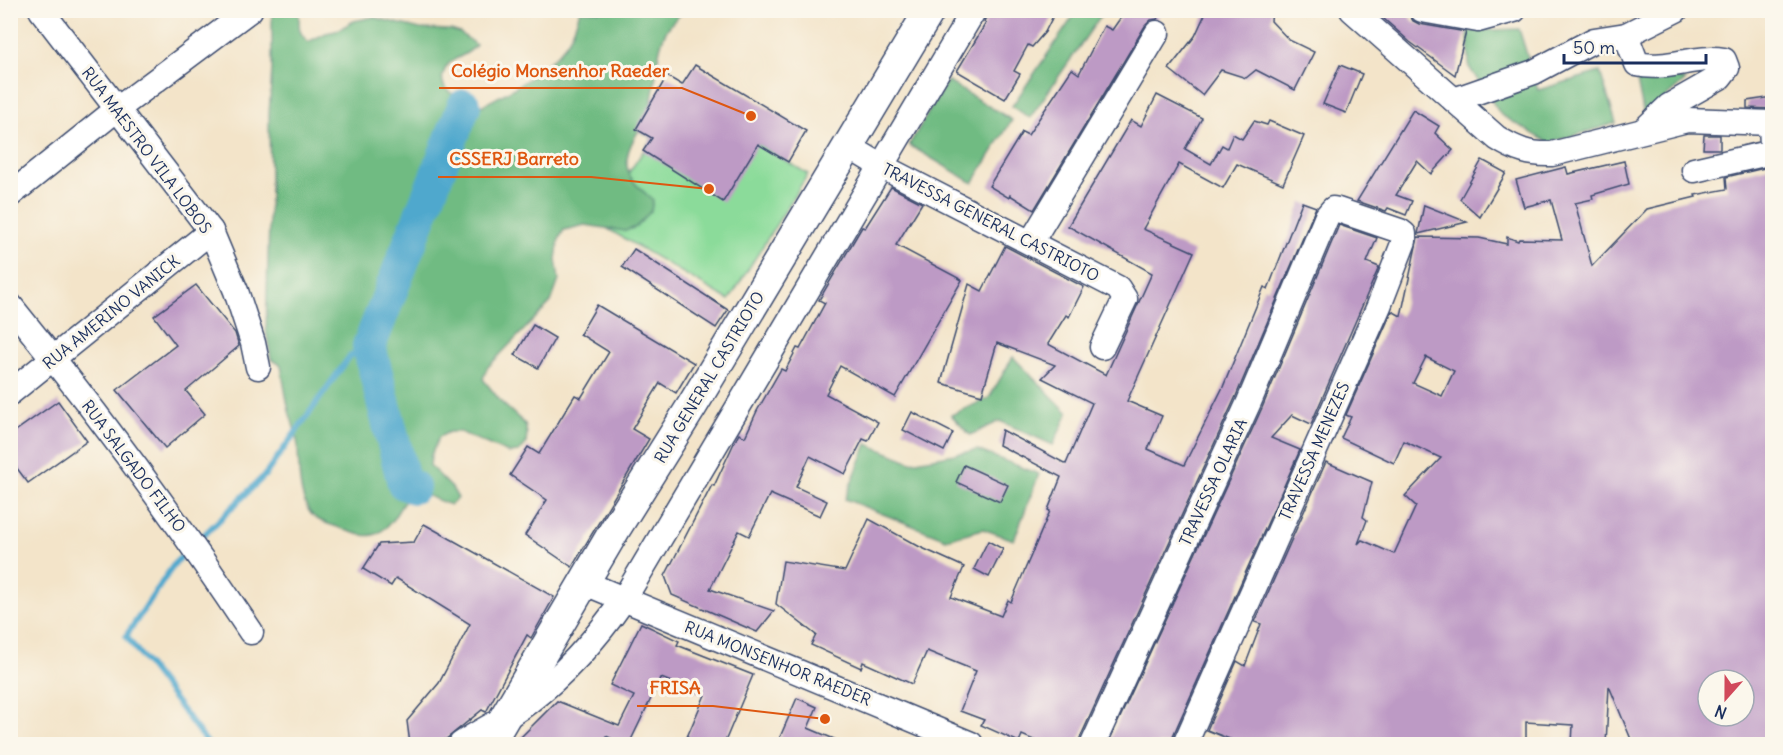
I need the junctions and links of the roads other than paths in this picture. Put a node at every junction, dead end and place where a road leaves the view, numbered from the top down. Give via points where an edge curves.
1 (41, 10) edge
2 (249, 10) edge
3 (930, 10) edge
4 (974, 10) edge
5 (1352, 10) edge
6 (1422, 10) edge
7 (1514, 10) edge
8 (1676, 10) edge
9 (1157, 33) dead end
10 (1626, 35) junction
11 (1454, 100) junction
12 (116, 110) junction
13 (1772, 124) edge
14 (1642, 132) junction
15 (848, 146) junction
16 (881, 166) junction
17 (1694, 170) dead end
18 (10, 195) edge
19 (1327, 216) joint
20 (211, 231) junction
21 (1031, 243) junction
22 (10, 305) edge
23 (1102, 347) dead end
24 (54, 359) junction
25 (258, 367) dead end
26 (10, 393) edge
27 (585, 583) junction
28 (624, 600) junction
29 (251, 632) dead end
30 (508, 715) junction
31 (461, 744) edge
32 (489, 744) edge
33 (971, 744) edge
34 (1093, 744) edge
35 (1185, 744) edge

1 - 12 street, RUA MAESTRO VILA LOBOS
2 - 12 street
3 - 15 main road, RUA GENERAL CASTRIOTO
4 - 16 street
5 - 11 street
6 - 7 street via 1478,20
8 - 10 street
9 - 21 street
10 - 11 street via 1594,40 1534,72
10 - 14 street via 1637,64 1649,67 1712,58 1724,60 1727,68 1720,77 1669,106
11 - 14 street via 1497,138 1533,155
12 - 18 street
12 - 20 street, RUA MAESTRO VILA LOBOS
13 - 14 street via 1688,120
13 - 17 street via 1772,146 1768,153
15 - 16 street, TRAVESSA GENERAL CASTRIOTO
15 - 27 main road, RUA GENERAL CASTRIOTO
16 - 21 street, TRAVESSA GENERAL CASTRIOTO
16 - 28 street
19 - 34 street, TRAVESSA OLARIA via 1249,402
19 - 35 street, TRAVESSA MENEZES via 1333,209 1338,210 1400,231 1404,241 1379,306
20 - 24 street, RUA AMERINO VANICK
20 - 25 street, RUA MAESTRO VILA LOBOS via 236,291
21 - 23 street, TRAVESSA GENERAL CASTRIOTO via 1118,288 1125,299
22 - 24 street, RUA SALGADO FILHO
24 - 26 street, RUA AMERINO VANICK
24 - 29 street, RUA SALGADO FILHO via 200,554
27 - 28 street, RUA MONSENHOR RAEDER
27 - 30 main road, RUA GENERAL CASTRIOTO
28 - 30 street via 580,656
28 - 33 street, RUA MONSENHOR RAEDER
30 - 31 street
30 - 32 main road, RUA GENERAL CASTRIOTO

